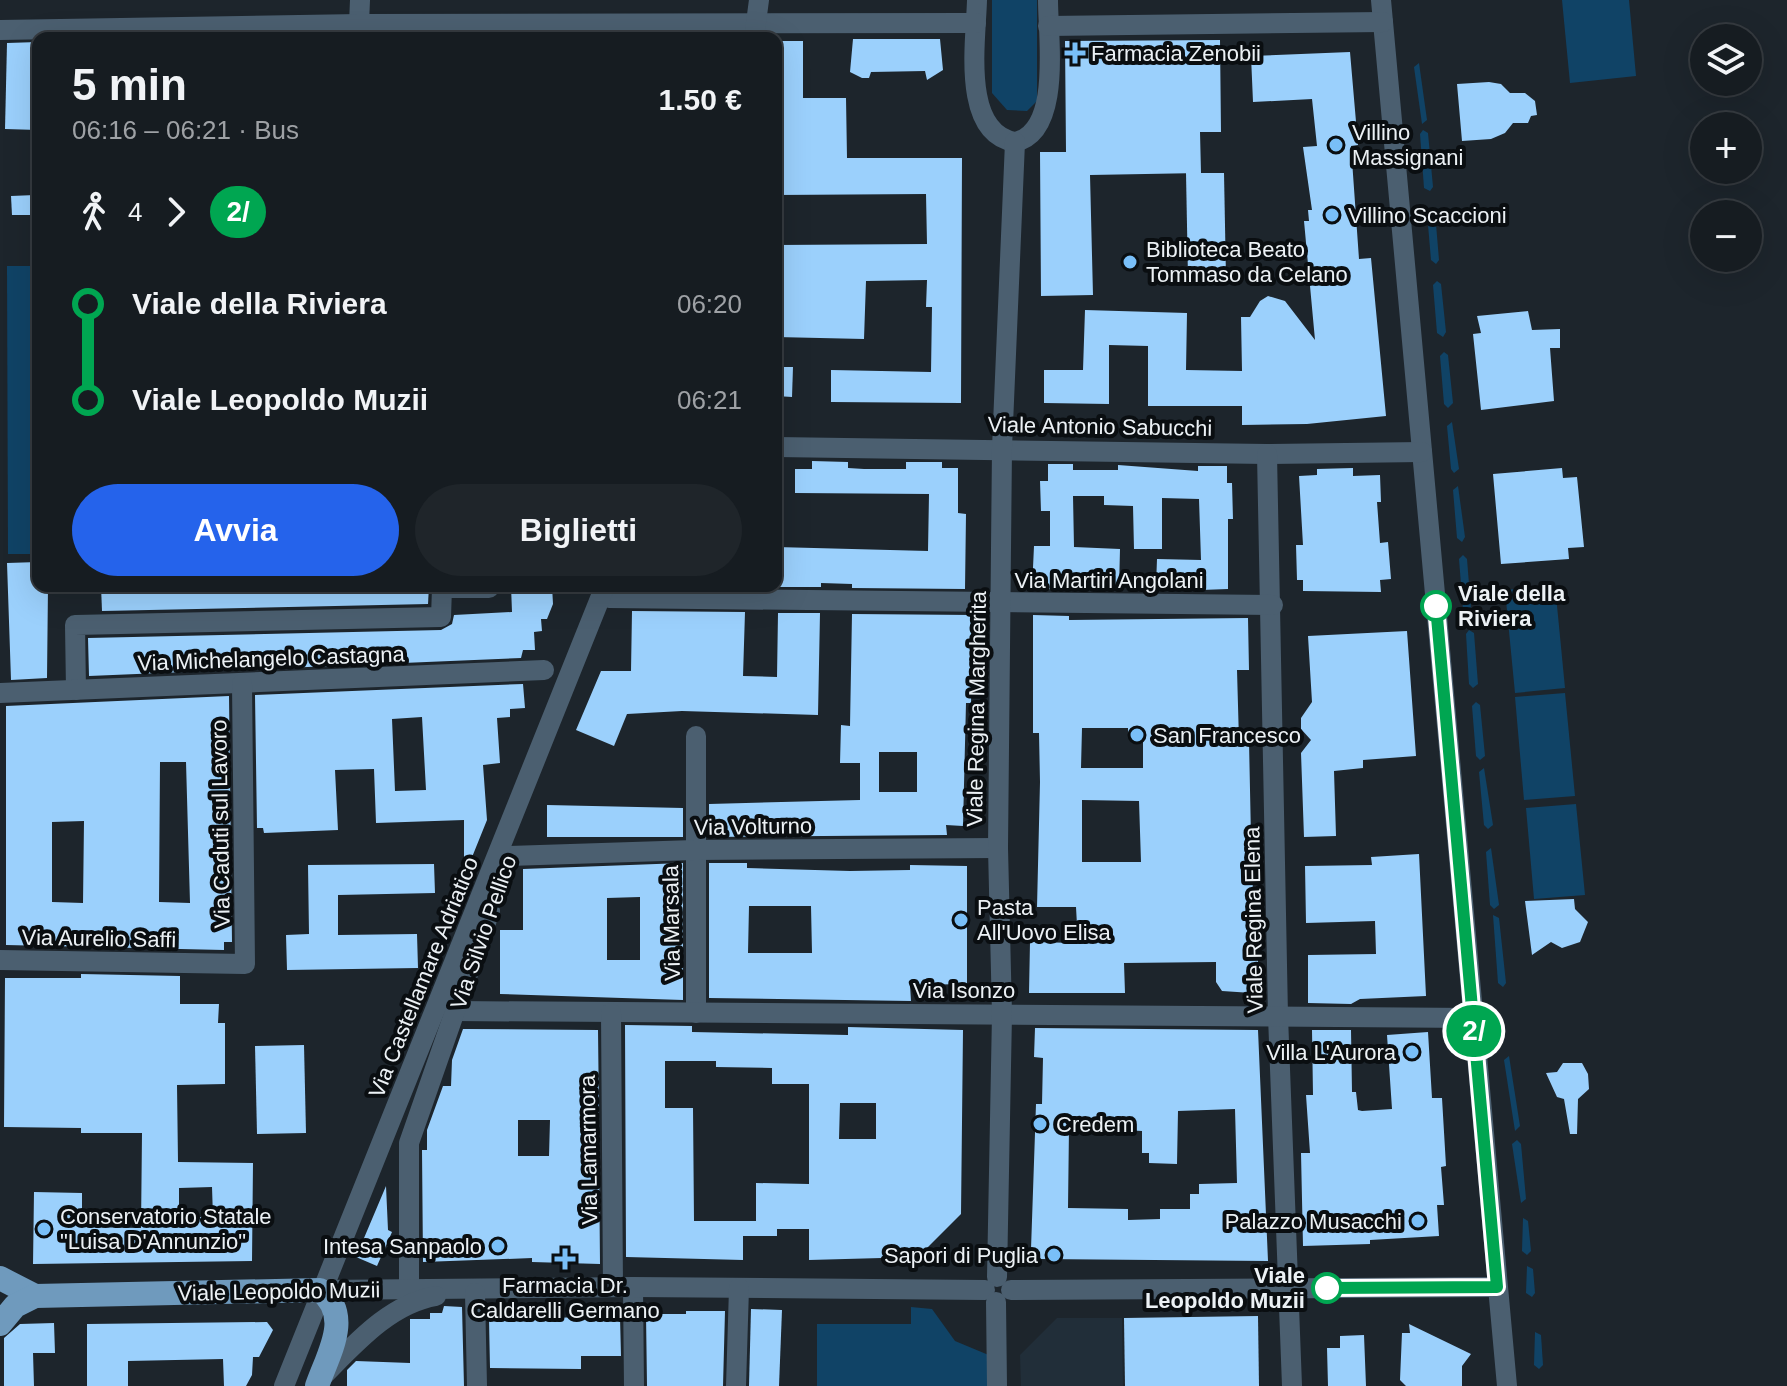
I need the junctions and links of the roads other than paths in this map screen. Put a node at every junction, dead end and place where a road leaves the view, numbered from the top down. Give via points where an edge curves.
1 (360, 0) edge
2 (759, 0) edge
3 (977, 0) edge
4 (1048, 0) edge
5 (1381, 0) edge
6 (1383, 22) junction
7 (976, 23) junction
8 (359, 24) junction
9 (1048, 26) junction
10 (0, 30) edge
11 (756, 30) edge
12 (1015, 142) junction
13 (782, 447) edge
14 (1002, 448) junction
15 (1422, 452) junction
16 (1267, 454) junction
17 (442, 592) edge
18 (608, 592) edge
19 (608, 592) edge
20 (665, 592) edge
21 (1002, 604) junction
22 (1273, 605) junction
23 (544, 670) dead end
24 (242, 684) junction
25 (76, 690) junction
26 (0, 693) edge
27 (696, 736) dead end
28 (998, 848) junction
29 (694, 850) junction
30 (509, 856) junction
31 (0, 960) edge
32 (245, 964) joint
33 (455, 1011) junction
34 (611, 1013) junction
35 (696, 1013) junction
36 (1002, 1014) junction
37 (1278, 1016) junction
38 (1473, 1018) junction
39 (1, 1278) edge
40 (623, 1287) junction
41 (1497, 1287) junction
42 (523, 1288) junction
43 (739, 1288) junction
44 (1288, 1288) junction
45 (409, 1289) junction
46 (320, 1290) junction
47 (997, 1290) junction
48 (475, 1293) junction
49 (35, 1296) junction
50 (0, 1324) edge
51 (317, 1384) edge
52 (284, 1386) edge
53 (477, 1386) edge
54 (634, 1386) edge
55 (736, 1386) edge
56 (997, 1386) edge
57 (1292, 1386) edge
58 (1507, 1386) edge

1 - 8 street
2 - 11 street
3 - 7 street
4 - 9 street
5 - 6 street
6 - 9 street
6 - 15 street
7 - 11 street
7 - 12 street via 978,109 989,130
8 - 10 street
8 - 11 street
9 - 12 street via 1046,111 1036,131
12 - 14 street, Viale Regina Margherita
13 - 14 street, Viale Antonio Sabucchi
14 - 16 street, Viale Antonio Sabucchi
14 - 21 street, Viale Regina Margherita
15 - 16 street, Viale Antonio Sabucchi
15 - 38 street
16 - 22 street, Viale Regina Elena
17 - 25 street via 441,617 75,625
18 - 30 street, Via Silvio Pellico
19 - 46 street, Via Castellamare Adriatico
20 - 21 street, Via Martiri Angolani
21 - 22 street, Via Martiri Angolani
21 - 28 street, Viale Regina Margherita
22 - 37 street, Viale Regina Elena
23 - 24 street, Via Michelangelo Castagna
24 - 25 street, Via Michelangelo Castagna
24 - 32 street, Via Caduti sul Lavoro
25 - 26 street, Via Michelangelo Castagna
27 - 29 street, Via Marsala
28 - 29 street, Via Volturno
28 - 36 street, Viale Regina Margherita
29 - 30 street, Via Volturno
29 - 35 street, Via Marsala
30 - 33 street, Via Silvio Pellico
31 - 32 street, Via Aurelio Saffi
33 - 34 street, Via Isonzo
33 - 45 street, Via Silvio Pellico via 409,1143
34 - 35 street, Via Isonzo
34 - 40 street, Via Lamarmora
35 - 36 street, Via Isonzo
36 - 37 street, Via Isonzo
36 - 47 street, Viale Regina Margherita
37 - 38 street, Via Isonzo
37 - 44 street, Viale Regina Elena
38 - 41 street
39 - 49 main road, Viale Leopoldo Muzii
40 - 42 street, Viale Leopoldo Muzii
40 - 43 street, Viale Leopoldo Muzii
40 - 54 street, Via Lamarmora
41 - 44 street, Viale Leopoldo Muzii
41 - 58 street
42 - 45 street, Viale Leopoldo Muzii
42 - 48 street, Viale Leopoldo Muzii
43 - 47 street, Viale Leopoldo Muzii
43 - 55 street
44 - 47 street, Viale Leopoldo Muzii
44 - 57 street, Viale Regina Elena
45 - 46 street, Viale Leopoldo Muzii
46 - 49 main road, Viale Leopoldo Muzii
46 - 51 main road via 338,1319
46 - 52 street, Via Castellamare Adriatico
47 - 56 street, Viale Regina Margherita
48 - 51 street, Viale Leopoldo Muzii via 432,1297 401,1307
48 - 53 street
49 - 50 main road via 15,1306

